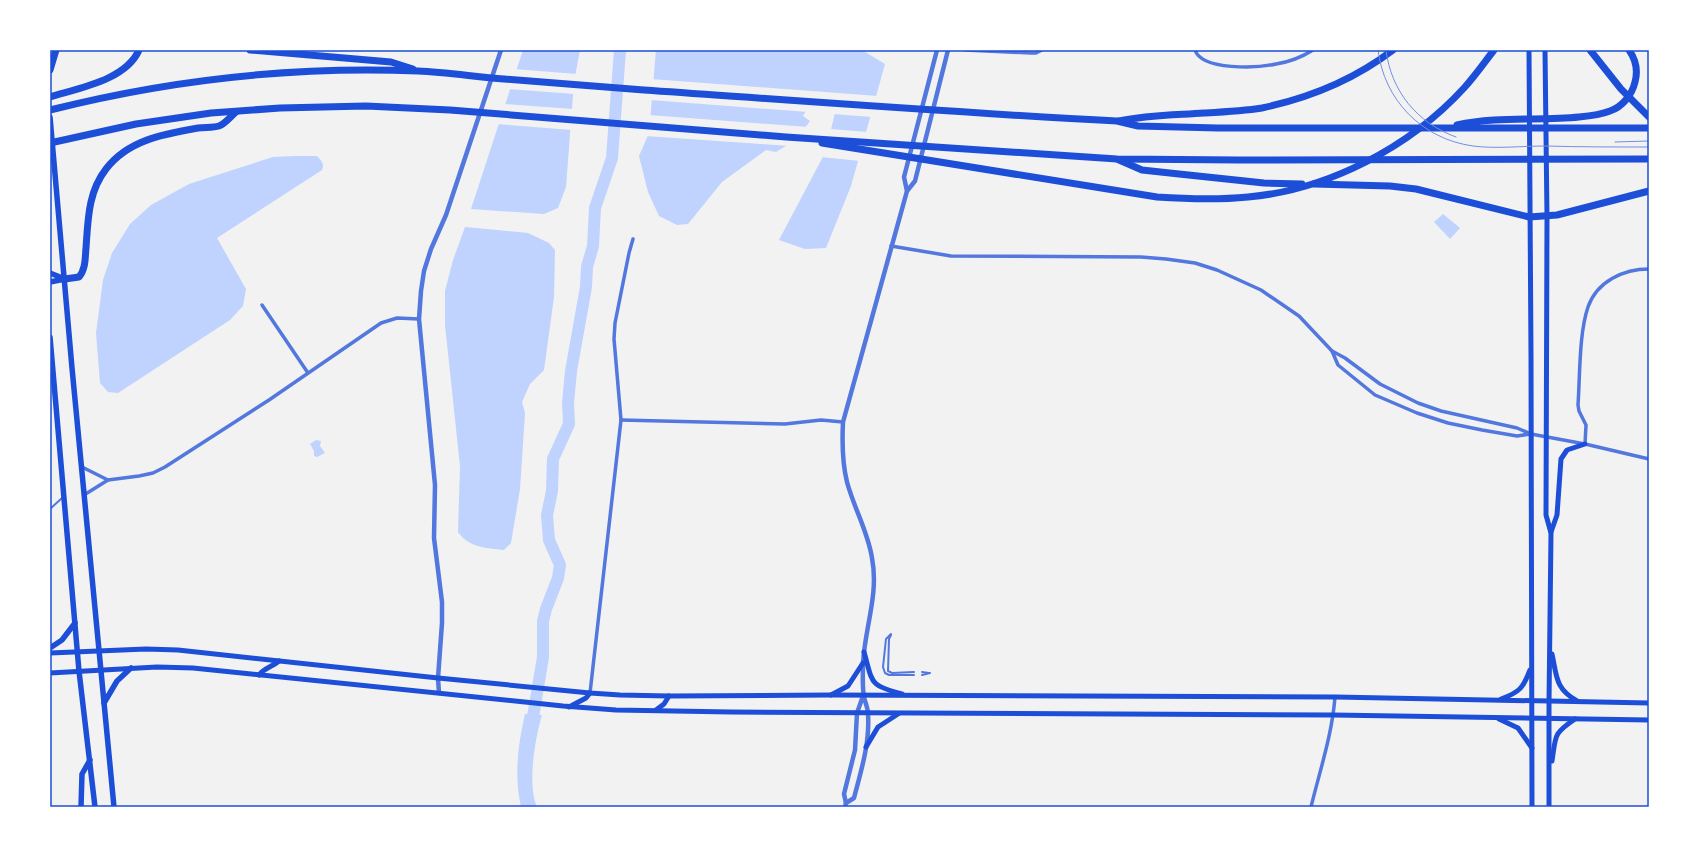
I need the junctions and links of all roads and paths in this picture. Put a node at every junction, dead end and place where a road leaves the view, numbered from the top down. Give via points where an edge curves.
1 (56, 50) edge
2 (139, 50) edge
3 (250, 50) edge
4 (501, 50) edge
5 (937, 50) edge
6 (948, 50) edge
7 (965, 50) edge
8 (1042, 50) edge
9 (1195, 50) edge
10 (1313, 50) edge
11 (1393, 50) edge
12 (1494, 50) edge
13 (1529, 50) edge
14 (1545, 50) edge
15 (1590, 50) edge
16 (1629, 50) edge
17 (50, 70) edge
18 (421, 71) junction
19 (50, 97) edge
20 (50, 110) edge
21 (236, 112) junction
22 (50, 117) edge
23 (1649, 117) edge
24 (1117, 121) junction
25 (1445, 128) junction
26 (1649, 128) edge
27 (786, 137) junction
28 (50, 143) edge
29 (1117, 159) junction
30 (1649, 159) edge
31 (906, 191) junction
32 (1649, 191) edge
33 (1529, 217) junction
34 (1547, 217) junction
35 (633, 239) dead end
36 (891, 246) junction
37 (1649, 269) edge
38 (50, 273) edge
39 (65, 279) junction
40 (50, 282) edge
41 (262, 305) dead end
42 (419, 319) junction
43 (50, 337) edge
44 (1332, 351) junction
45 (308, 373) junction
46 (621, 420) junction
47 (843, 422) junction
48 (1532, 434) junction
49 (1547, 436) junction
50 (1585, 444) junction
51 (1649, 459) edge
52 (82, 466) junction
53 (108, 480) junction
54 (84, 495) junction
55 (64, 496) junction
56 (50, 509) edge
57 (1551, 533) junction
58 (75, 623) junction
59 (891, 634) dead end
60 (1550, 644) junction
61 (50, 648) edge
62 (99, 650) junction
63 (78, 651) junction
64 (864, 652) junction
65 (50, 653) edge
66 (279, 661) junction
67 (863, 663) junction
68 (1532, 667) junction
69 (131, 668) junction
70 (100, 669) junction
71 (79, 671) junction
72 (50, 673) edge
73 (914, 673) dead end
74 (922, 674) dead end
75 (930, 674) dead end
76 (259, 675) junction
77 (438, 678) junction
78 (590, 693) junction
79 (439, 694) junction
80 (830, 695) junction
81 (669, 696) junction
82 (863, 696) junction
83 (909, 696) junction
84 (1335, 697) junction
85 (1497, 701) junction
86 (1532, 701) junction
87 (1549, 702) junction
88 (1577, 702) junction
89 (104, 703) junction
90 (1649, 703) edge
91 (569, 707) junction
92 (655, 711) junction
93 (857, 713) junction
94 (868, 713) junction
95 (899, 714) junction
96 (1334, 715) junction
97 (1496, 718) junction
98 (1532, 718) junction
99 (1549, 718) junction
100 (1575, 719) junction
101 (1649, 720) edge
102 (866, 747) junction
103 (1532, 748) junction
104 (90, 760) junction
105 (1549, 776) junction
106 (845, 805) edge
107 (81, 807) edge
108 (95, 807) edge
109 (114, 807) edge
110 (1311, 807) edge
111 (1532, 807) edge
112 (1549, 807) edge

1 - 17 highway
2 - 19 highway via 133,60 109,78
3 - 18 highway via 391,62
4 - 42 street via 446,215 424,271
5 - 31 street via 904,177
6 - 31 street via 915,181
7 - 8 street via 1036,53
9 - 10 street via 1199,57 1214,64 1248,67 1281,63
11 - 24 highway via 1354,75 1316,92 1261,108 1135,117
12 - 27 highway via 1463,89 1431,119 1386,150 1343,172 1294,188 1249,197 1157,197
13 - 33 main road
14 - 34 main road
15 - 23 highway via 1621,89
16 - 25 highway via 1636,66 1636,79 1623,103 1610,111 1566,118 1477,121
18 - 20 highway via 308,72 240,77 160,88
18 - 24 highway via 951,112
21 - 27 highway via 366,106 450,110
21 - 28 highway via 136,124
21 - 39 highway via 220,126 160,136 140,142 120,154 106,169 93,191 82,274 80,277
22 - 39 main road
24 - 25 highway via 1138,126 1218,128
25 - 26 highway
27 - 29 highway
29 - 30 highway
29 - 33 highway via 1142,170 1264,183 1416,189
31 - 36 street
32 - 34 highway
33 - 34 highway
33 - 48 main road
34 - 49 main road
35 - 46 street via 614,340
36 - 44 street via 951,256 1141,257 1195,264 1217,270 1261,290 1298,316
36 - 47 street
37 - 50 street via 1635,269 1614,276 1596,292 1588,306 1584,324 1578,405 1586,426
38 - 39 main road
39 - 40 main road
39 - 52 main road
41 - 45 street
42 - 45 street via 397,318 381,323
42 - 77 street via 435,484 434,538 442,602
43 - 55 main road
44 - 48 street via 1380,384 1418,403
44 - 48 street via 1338,365 1375,394 1417,413 1448,423 1489,431 1517,436
45 - 53 street via 166,467 153,473
46 - 47 street via 785,424 821,420
46 - 78 street
47 - 64 street via 843,463 868,541 875,583
48 - 49 street
48 - 68 main road
49 - 50 street
49 - 57 main road via 1546,515
50 - 51 street
50 - 57 main road via 1567,450 1561,459 1557,515
52 - 53 street
52 - 54 main road
53 - 54 street
54 - 62 main road
55 - 56 lane
55 - 58 main road
57 - 60 main road
58 - 61 main road via 62,640
58 - 63 main road
59 - 73 lane via 888,640 888,671
60 - 87 main road
60 - 88 main road via 1559,686 1567,696
62 - 63 main road
62 - 66 main road via 178,650
62 - 70 main road
63 - 65 main road
63 - 71 main road
64 - 67 street
64 - 83 main road via 876,685
66 - 76 main road
66 - 77 main road
67 - 80 main road via 848,686
67 - 82 street
68 - 85 main road via 1520,690
68 - 86 main road
69 - 70 main road
69 - 76 main road via 187,668
69 - 89 main road via 117,681
70 - 71 main road
70 - 89 main road
71 - 72 main road
71 - 104 main road
74 - 75 lane
76 - 79 main road
77 - 78 main road
77 - 79 street
78 - 81 main road
78 - 91 main road via 584,700
79 - 91 main road
80 - 81 main road
80 - 82 main road
81 - 92 main road
82 - 83 main road
82 - 93 street
82 - 94 street
83 - 84 main road
84 - 85 main road
84 - 96 street
85 - 86 main road
86 - 87 main road
86 - 98 main road
87 - 88 main road
87 - 99 main road
88 - 90 main road
89 - 109 main road
91 - 92 main road
92 - 93 main road
93 - 94 main road
93 - 106 street via 855,750 844,794
94 - 95 main road
94 - 102 street
95 - 96 main road
95 - 102 main road via 878,727
96 - 97 main road
96 - 110 street
97 - 98 main road
97 - 103 main road via 1518,728
98 - 99 main road
98 - 103 main road
99 - 100 main road
99 - 105 main road
100 - 101 main road
100 - 105 main road via 1556,736
102 - 106 street via 854,798
103 - 111 main road
104 - 107 main road via 82,774
104 - 108 main road
105 - 112 main road

